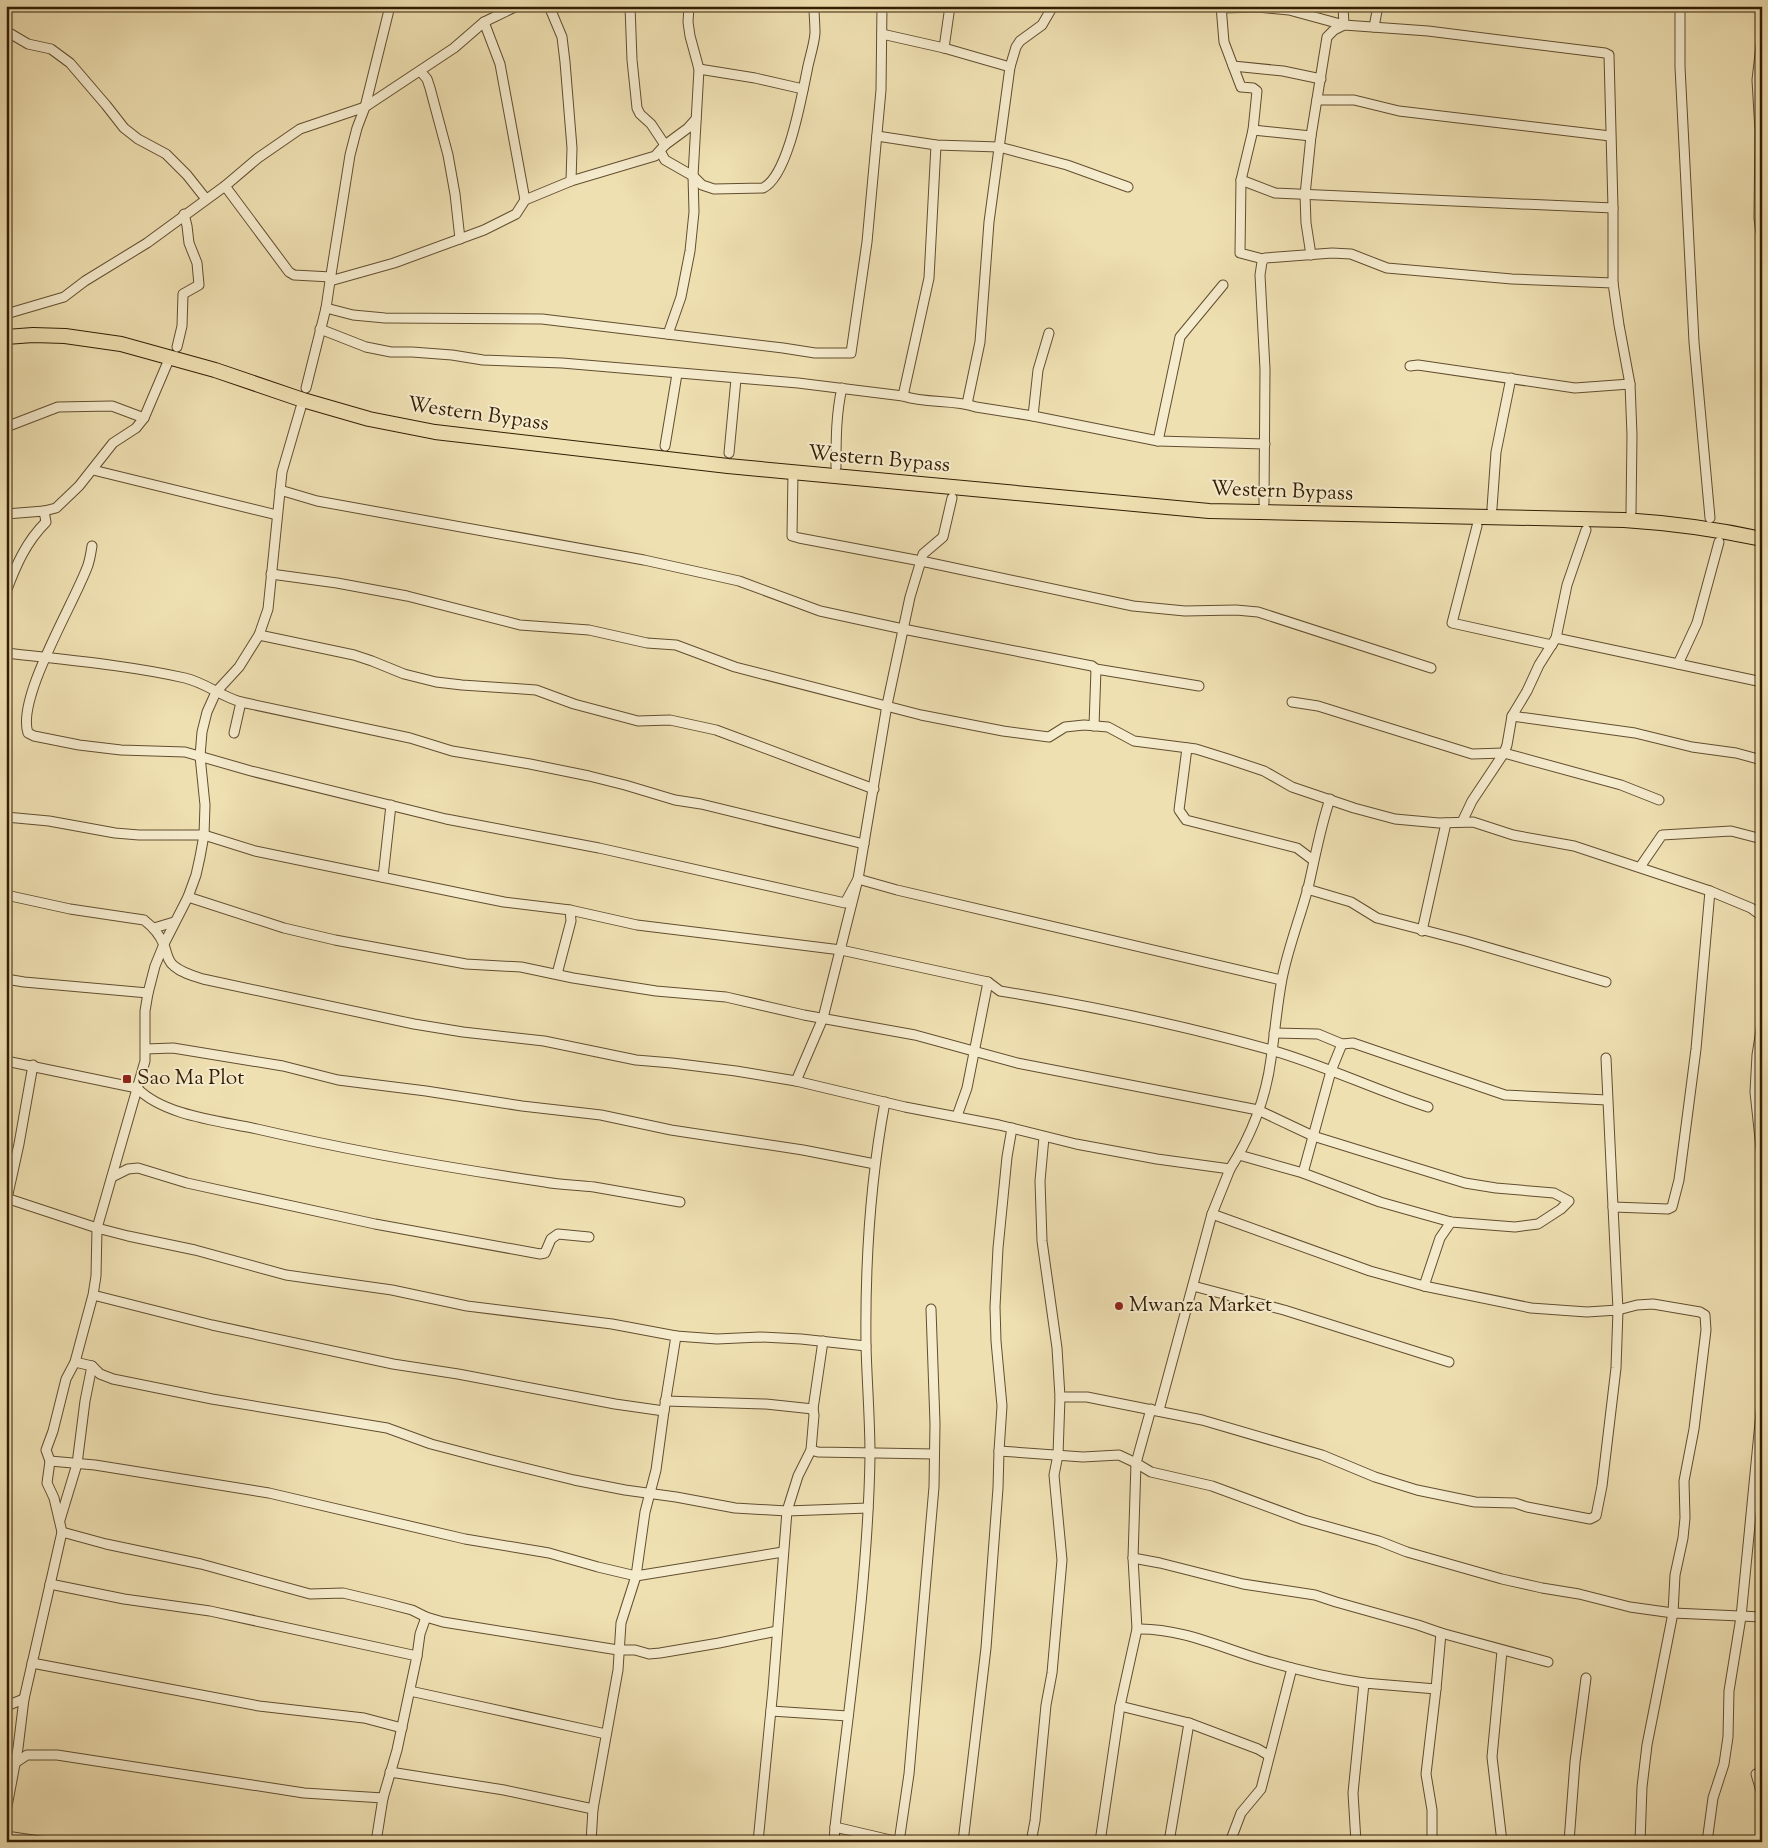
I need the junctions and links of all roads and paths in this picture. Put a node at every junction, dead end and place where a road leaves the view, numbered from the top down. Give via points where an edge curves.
1 (390, 6) edge
2 (516, 6) edge
3 (548, 6) edge
4 (630, 6) edge
5 (689, 6) edge
6 (814, 6) edge
7 (882, 6) edge
8 (950, 6) edge
9 (1053, 6) edge
10 (1343, 6) edge
11 (1378, 6) edge
12 (1680, 6) edge
13 (1221, 7) edge
14 (484, 22) junction
15 (1344, 25) junction
16 (1374, 27) junction
17 (6, 31) edge
18 (882, 34) junction
19 (1762, 37) edge
20 (944, 48) junction
21 (1233, 66) junction
22 (1010, 67) junction
23 (699, 69) junction
24 (421, 72) junction
25 (1320, 79) junction
26 (803, 89) junction
27 (1317, 100) junction
28 (365, 107) junction
29 (692, 130) junction
30 (1253, 130) junction
31 (877, 136) junction
32 (1311, 136) junction
33 (1610, 136) junction
34 (936, 145) junction
35 (662, 148) junction
36 (999, 148) junction
37 (693, 176) junction
38 (1241, 180) junction
39 (571, 181) junction
40 (225, 186) junction
41 (1128, 187) dead end
42 (1304, 195) junction
43 (206, 199) junction
44 (526, 200) junction
45 (1613, 208) junction
46 (184, 214) junction
47 (460, 239) junction
48 (1762, 240) edge
49 (1311, 255) junction
50 (1263, 259) junction
51 (331, 279) junction
52 (1613, 283) junction
53 (1223, 285) dead end
54 (326, 308) junction
55 (6, 314) edge
56 (320, 329) junction
57 (1049, 333) dead end
58 (668, 334) junction
59 (6, 337) edge
60 (177, 347) dead end
61 (167, 364) dead end
62 (1410, 366) dead end
63 (677, 374) junction
64 (1511, 378) junction
65 (736, 379) junction
66 (1630, 384) junction
67 (306, 388) dead end
68 (842, 388) junction
69 (903, 396) junction
70 (967, 404) junction
71 (301, 407) dead end
72 (1034, 416) junction
73 (144, 418) junction
74 (6, 427) edge
75 (1158, 441) junction
76 (1265, 444) junction
77 (665, 446) dead end
78 (729, 453) dead end
79 (836, 466) dead end
80 (93, 470) junction
81 (793, 472) junction
82 (280, 490) junction
83 (952, 498) dead end
84 (1264, 503) dead end
85 (1492, 508) dead end
86 (44, 511) junction
87 (1631, 512) dead end
88 (6, 514) edge
89 (277, 515) junction
90 (1710, 518) dead end
91 (1478, 526) dead end
92 (1586, 530) dead end
93 (1762, 538) edge
94 (1719, 542) dead end
95 (92, 546) dead end
96 (921, 561) junction
97 (271, 574) junction
98 (6, 592) edge
99 (903, 629) junction
100 (259, 634) junction
101 (1554, 641) junction
102 (6, 653) edge
103 (45, 657) junction
104 (1678, 664) junction
105 (1432, 668) dead end
106 (1096, 669) junction
107 (1762, 682) edge
108 (1199, 686) dead end
109 (216, 692) junction
110 (241, 702) junction
111 (1292, 702) dead end
112 (887, 705) junction
113 (1512, 716) junction
114 (1094, 726) junction
115 (234, 733) dead end
116 (1187, 748) junction
117 (1504, 753) junction
118 (200, 756) junction
119 (1762, 760) edge
120 (874, 789) junction
121 (1330, 799) junction
122 (1659, 800) dead end
123 (391, 805) junction
124 (6, 817) edge
125 (1462, 822) junction
126 (1446, 823) junction
127 (204, 835) junction
128 (1762, 839) edge
129 (864, 844) junction
130 (1313, 860) junction
131 (1640, 867) junction
132 (383, 877) junction
133 (858, 879) junction
134 (1307, 889) junction
135 (1710, 891) junction
136 (6, 895) edge
137 (188, 897) junction
138 (570, 910) junction
139 (1762, 916) edge
140 (174, 922) junction
141 (154, 928) junction
142 (1422, 931) junction
143 (164, 944) junction
144 (841, 950) junction
145 (558, 974) junction
146 (6, 979) edge
147 (1282, 980) junction
148 (988, 982) junction
149 (1606, 982) dead end
150 (148, 993) junction
151 (823, 1018) junction
152 (1762, 1024) edge
153 (1274, 1033) junction
154 (1342, 1044) junction
155 (146, 1049) junction
156 (1272, 1050) junction
157 (975, 1051) junction
158 (1606, 1058) dead end
159 (6, 1061) edge
160 (33, 1066) junction
161 (1331, 1071) junction
162 (796, 1081) junction
163 (137, 1088) junction
164 (1607, 1100) junction
165 (885, 1102) junction
166 (1428, 1107) dead end
167 (1258, 1110) junction
168 (957, 1116) junction
169 (1012, 1128) junction
170 (1313, 1136) junction
171 (1044, 1137) junction
172 (1239, 1155) junction
173 (1762, 1158) edge
174 (875, 1164) junction
175 (1230, 1169) junction
176 (1303, 1173) junction
177 (112, 1177) junction
178 (7, 1200) edge
179 (680, 1202) dead end
180 (1613, 1207) junction
181 (1212, 1214) junction
182 (1451, 1222) junction
183 (97, 1228) junction
184 (589, 1237) dead end
185 (1193, 1286) junction
186 (1424, 1286) junction
187 (93, 1295) junction
188 (930, 1309) dead end
189 (1618, 1310) junction
190 (676, 1336) junction
191 (823, 1342) junction
192 (866, 1346) junction
193 (75, 1362) junction
194 (1449, 1362) dead end
195 (92, 1366) junction
196 (1060, 1397) junction
197 (665, 1401) junction
198 (1762, 1402) edge
199 (813, 1409) junction
200 (1155, 1409) junction
201 (664, 1412) junction
202 (811, 1450) junction
203 (999, 1451) junction
204 (870, 1454) junction
205 (934, 1454) junction
206 (1058, 1455) junction
207 (50, 1462) junction
208 (1136, 1463) junction
209 (77, 1464) junction
210 (650, 1494) junction
211 (868, 1508) junction
212 (787, 1511) junction
213 (60, 1520) junction
214 (62, 1532) junction
215 (784, 1552) junction
216 (1133, 1558) junction
217 (636, 1576) junction
218 (50, 1584) junction
219 (1673, 1613) junction
220 (426, 1617) junction
221 (1741, 1617) junction
222 (1762, 1617) edge
223 (1137, 1629) junction
224 (777, 1630) junction
225 (1441, 1634) junction
226 (618, 1650) junction
227 (1502, 1651) junction
228 (417, 1656) junction
229 (1548, 1662) dead end
230 (32, 1663) junction
231 (1292, 1668) junction
232 (1586, 1678) dead end
233 (1364, 1683) junction
234 (1436, 1689) junction
235 (410, 1691) junction
236 (24, 1699) junction
237 (6, 1706) edge
238 (1120, 1706) junction
239 (771, 1711) junction
240 (848, 1716) junction
241 (1189, 1723) junction
242 (402, 1728) junction
243 (606, 1734) junction
244 (18, 1748) junction
245 (27, 1755) junction
246 (1268, 1755) junction
247 (11, 1763) edge
248 (390, 1772) junction
249 (1756, 1774) dead end
250 (1762, 1794) edge
251 (383, 1798) junction
252 (593, 1809) junction
253 (6, 1812) edge
254 (835, 1827) junction
255 (6, 1836) edge
256 (46, 1842) edge
257 (376, 1842) edge
258 (591, 1842) edge
259 (758, 1842) edge
260 (834, 1842) edge
261 (964, 1842) edge
262 (1031, 1842) edge
263 (1100, 1842) edge
264 (1169, 1842) edge
265 (1230, 1842) edge
266 (1356, 1842) edge
267 (1432, 1842) edge
268 (1502, 1842) edge
269 (1569, 1842) edge
270 (1640, 1842) edge
271 (1707, 1842) edge

1 - 28 street
2 - 14 street
3 - 39 street via 562,37 572,148
4 - 35 street via 637,108 651,124
5 - 23 street via 690,36
6 - 26 street via 815,34
7 - 18 street
8 - 20 street
9 - 22 street via 1042,25 1020,41
10 - 15 street
11 - 16 street
12 - 90 street via 1680,67 1694,342
13 - 15 street via 1290,10
13 - 21 street via 1224,42
14 - 24 street
14 - 44 street via 505,84
15 - 16 street
15 - 25 street via 1327,37
16 - 33 street via 1605,53 1609,55
17 - 43 street via 28,44 51,49 70,63 124,128 166,154
18 - 20 street
18 - 31 street
19 - 48 street via 1757,80
20 - 22 street
21 - 25 street
21 - 30 street via 1241,87 1258,91
22 - 36 street
23 - 26 street
23 - 29 street via 696,119
24 - 28 street
24 - 47 street via 430,88 448,155
25 - 27 street
26 - 37 street via 788,149 769,185 763,188 714,189 702,185
27 - 32 street
27 - 33 street via 1354,100 1399,111
28 - 40 street via 300,129
28 - 51 street via 346,172
29 - 35 street
29 - 37 street
30 - 32 street
30 - 38 street
31 - 34 street
31 - 58 street via 868,242 851,353 815,353
32 - 42 street
33 - 45 street
34 - 36 street
34 - 69 street via 929,278
35 - 37 street via 665,160
35 - 39 street via 655,156
36 - 41 street via 1067,165
36 - 70 street via 989,222 980,342
37 - 58 street via 690,251 681,297
38 - 42 street via 1275,193
38 - 50 street via 1240,252
39 - 44 street
40 - 43 street
40 - 51 street via 289,272
42 - 45 street
42 - 49 street
43 - 46 street
44 - 47 street via 516,214
45 - 52 street
46 - 55 street via 147,243 64,297
46 - 60 street via 189,243 197,263 199,285 183,294 182,326
47 - 51 street via 394,263
49 - 50 street
49 - 52 street via 1351,254 1387,268 1512,279
50 - 76 street via 1260,275
51 - 54 street
52 - 66 street
53 - 75 street via 1180,337
54 - 56 street
54 - 58 street via 385,318 542,319
56 - 63 street via 366,347 391,352
56 - 67 street
57 - 72 street via 1038,370
59 - 81 main road, Western Bypass via 65,336 121,344 370,419 435,432
61 - 73 street
62 - 64 street
63 - 65 street
63 - 77 street
64 - 66 street via 1575,388
64 - 85 street via 1496,452
65 - 68 street
65 - 78 street
66 - 87 street
68 - 69 street
68 - 79 street
69 - 70 street
70 - 72 street
71 - 82 street
72 - 75 street
73 - 74 street via 112,406 58,407
73 - 80 street via 136,428 113,443
75 - 76 street
76 - 84 street
80 - 86 street via 56,508
80 - 89 street
81 - 93 main road, Western Bypass via 1209,511 1624,520 1700,527
81 - 96 street via 792,536
82 - 89 street
82 - 99 street via 317,501 644,560 739,581 820,610
83 - 96 street via 943,537 926,551
86 - 88 street
86 - 98 street via 46,522 17,562
89 - 97 street
91 - 101 street via 1452,623
92 - 101 street via 1567,585
94 - 104 street via 1697,623
95 - 103 street via 88,565
96 - 99 street
96 - 105 street via 1133,606 1185,611 1258,612
97 - 100 street via 268,609
97 - 112 street via 407,596 520,625 589,630 647,643 676,645 735,668
99 - 106 street
99 - 112 street
100 - 109 street via 239,667
100 - 120 street via 354,655 436,682 536,690 638,721 670,720 716,730
101 - 104 street
101 - 113 street
102 - 103 street
103 - 109 street via 184,678 202,683
103 - 118 street via 30,697 28,733 104,748 185,752
104 - 107 street
106 - 108 street
106 - 114 street
109 - 110 street
109 - 118 street via 202,732
110 - 115 street
110 - 129 street via 410,738 452,751 589,776 675,800
111 - 117 street via 1318,706 1472,754
112 - 114 street via 921,715 1049,737 1065,728
112 - 120 street
113 - 117 street
113 - 119 street via 1635,733
114 - 116 street via 1108,727 1134,741
116 - 121 street via 1264,771 1292,787
116 - 130 street via 1180,810 1186,820 1297,848
117 - 122 street via 1621,785
117 - 125 street
118 - 123 street
118 - 127 street via 205,805
120 - 129 street
121 - 126 street via 1395,819
121 - 130 street
123 - 132 street
123 - 133 street via 845,903
124 - 127 street via 115,833
125 - 126 street
125 - 131 street via 1574,846
126 - 142 street
127 - 132 street via 255,851
127 - 137 street
128 - 131 street via 1731,831 1662,835
129 - 133 street
130 - 134 street
131 - 135 street
132 - 138 street via 504,902
133 - 144 street
133 - 147 street
134 - 142 street via 1351,902 1377,918
134 - 147 street
135 - 139 street
135 - 180 street via 1696,1049 1679,1180 1672,1206 1668,1209
136 - 141 street via 144,920
137 - 140 street
137 - 145 street via 284,928 335,940 466,964 521,966
138 - 144 street via 637,925
138 - 145 street via 571,921
140 - 141 street
140 - 143 street
141 - 143 street
142 - 149 street
143 - 150 street
143 - 162 street via 173,966 203,979 443,1029 544,1041 636,1060
144 - 148 street
144 - 151 street
145 - 151 street via 656,990 726,997
146 - 150 street
147 - 153 street
148 - 156 street via 1000,990 1095,1007
148 - 157 street
150 - 155 street via 144,1027
151 - 157 street via 915,1035
151 - 162 street
152 - 173 street via 1755,1092
153 - 154 street via 1318,1034
153 - 156 street
154 - 161 street
154 - 164 street via 1354,1043 1505,1095
155 - 163 street
155 - 174 street via 173,1048 283,1066 338,1080 601,1115
156 - 161 street
156 - 167 street
157 - 167 street via 1026,1065
157 - 168 street
158 - 164 street
159 - 160 street
160 - 163 street
160 - 178 street
161 - 166 street
161 - 170 street
162 - 165 street
163 - 177 street
163 - 179 street via 156,1102 182,1112 272,1133 475,1171
164 - 180 street
165 - 168 street
165 - 174 street
167 - 170 street
167 - 172 street
168 - 169 street
169 - 171 street
169 - 203 street via 995,1307 1002,1406
170 - 176 street
170 - 182 street via 1465,1183 1554,1193 1569,1201 1538,1224 1515,1228
171 - 175 street via 1157,1159
171 - 196 street via 1040,1181 1042,1241
172 - 175 street
172 - 176 street
174 - 192 street
175 - 181 street
176 - 182 street via 1380,1202
177 - 183 street
177 - 184 street via 138,1168 375,1224 540,1254 545,1253 551,1239 558,1234
178 - 183 street
180 - 189 street
181 - 185 street
181 - 186 street via 1370,1271
182 - 186 street via 1440,1238
183 - 187 street
183 - 190 street via 286,1275 392,1290 467,1306
185 - 194 street via 1293,1312
185 - 200 street
186 - 189 street via 1531,1308 1587,1312
187 - 193 street
187 - 201 street via 212,1325 394,1364
188 - 205 street
189 - 200 street via 1616,1368 1602,1486 1593,1519 1417,1490 1322,1455
189 - 219 street via 1653,1304 1705,1315 1694,1429 1684,1481 1685,1518 1676,1566
190 - 191 street via 791,1338
190 - 197 street
191 - 192 street
191 - 199 street
192 - 204 street
193 - 195 street
193 - 207 street via 66,1379 46,1450
195 - 209 street
195 - 210 street via 100,1374 113,1379 386,1428 492,1460
196 - 200 street via 1087,1397
196 - 206 street
197 - 199 street
197 - 201 street
198 - 221 street
199 - 202 street
200 - 208 street
201 - 210 street
202 - 204 street
202 - 212 street via 798,1476
203 - 206 street
203 - 261 street via 986,1648
204 - 205 street
204 - 211 street
205 - 254 street via 934,1487 910,1765 899,1842
206 - 208 street via 1119,1456
206 - 262 street via 1054,1475 1062,1560
207 - 209 street
207 - 213 street via 47,1483
208 - 216 street
208 - 219 street via 1151,1472 1212,1486 1304,1520 1458,1567 1630,1607
209 - 213 street
209 - 217 street via 269,1493 465,1539 549,1553
210 - 212 street via 735,1508
210 - 217 street
211 - 212 street
211 - 240 street
212 - 215 street
213 - 214 street
214 - 218 street
214 - 220 street via 201,1564 310,1594 343,1593 412,1610
215 - 217 street
215 - 224 street
216 - 223 street
216 - 225 street via 1243,1584 1314,1594
217 - 226 street via 621,1623
218 - 228 street via 210,1611
218 - 230 street
219 - 221 street
219 - 270 street via 1647,1745
220 - 226 street via 469,1627
220 - 228 street
221 - 222 street
221 - 271 street via 1728,1691 1728,1737 1724,1764 1712,1798
223 - 231 street via 1172,1631
223 - 238 street
224 - 226 street via 660,1653
224 - 239 street
225 - 227 street
225 - 234 street
226 - 243 street via 618,1670
227 - 229 street
227 - 268 street via 1492,1757
228 - 235 street
230 - 236 street
230 - 242 street via 259,1706 364,1718
231 - 233 street
231 - 246 street
232 - 269 street
233 - 234 street
233 - 266 street via 1353,1793
234 - 267 street via 1426,1774 1432,1810
235 - 242 street
235 - 243 street
236 - 237 street
236 - 244 street
238 - 241 street
238 - 263 street
239 - 240 street
239 - 259 street
240 - 254 street
241 - 246 street
241 - 264 street
242 - 248 street
243 - 252 street
244 - 245 street
244 - 247 street
245 - 247 street
245 - 251 street via 57,1755 304,1793
246 - 265 street via 1260,1789 1241,1813
247 - 253 street
248 - 251 street
248 - 252 street via 504,1790
249 - 250 street
251 - 257 street
252 - 258 street
254 - 260 street
255 - 256 street

